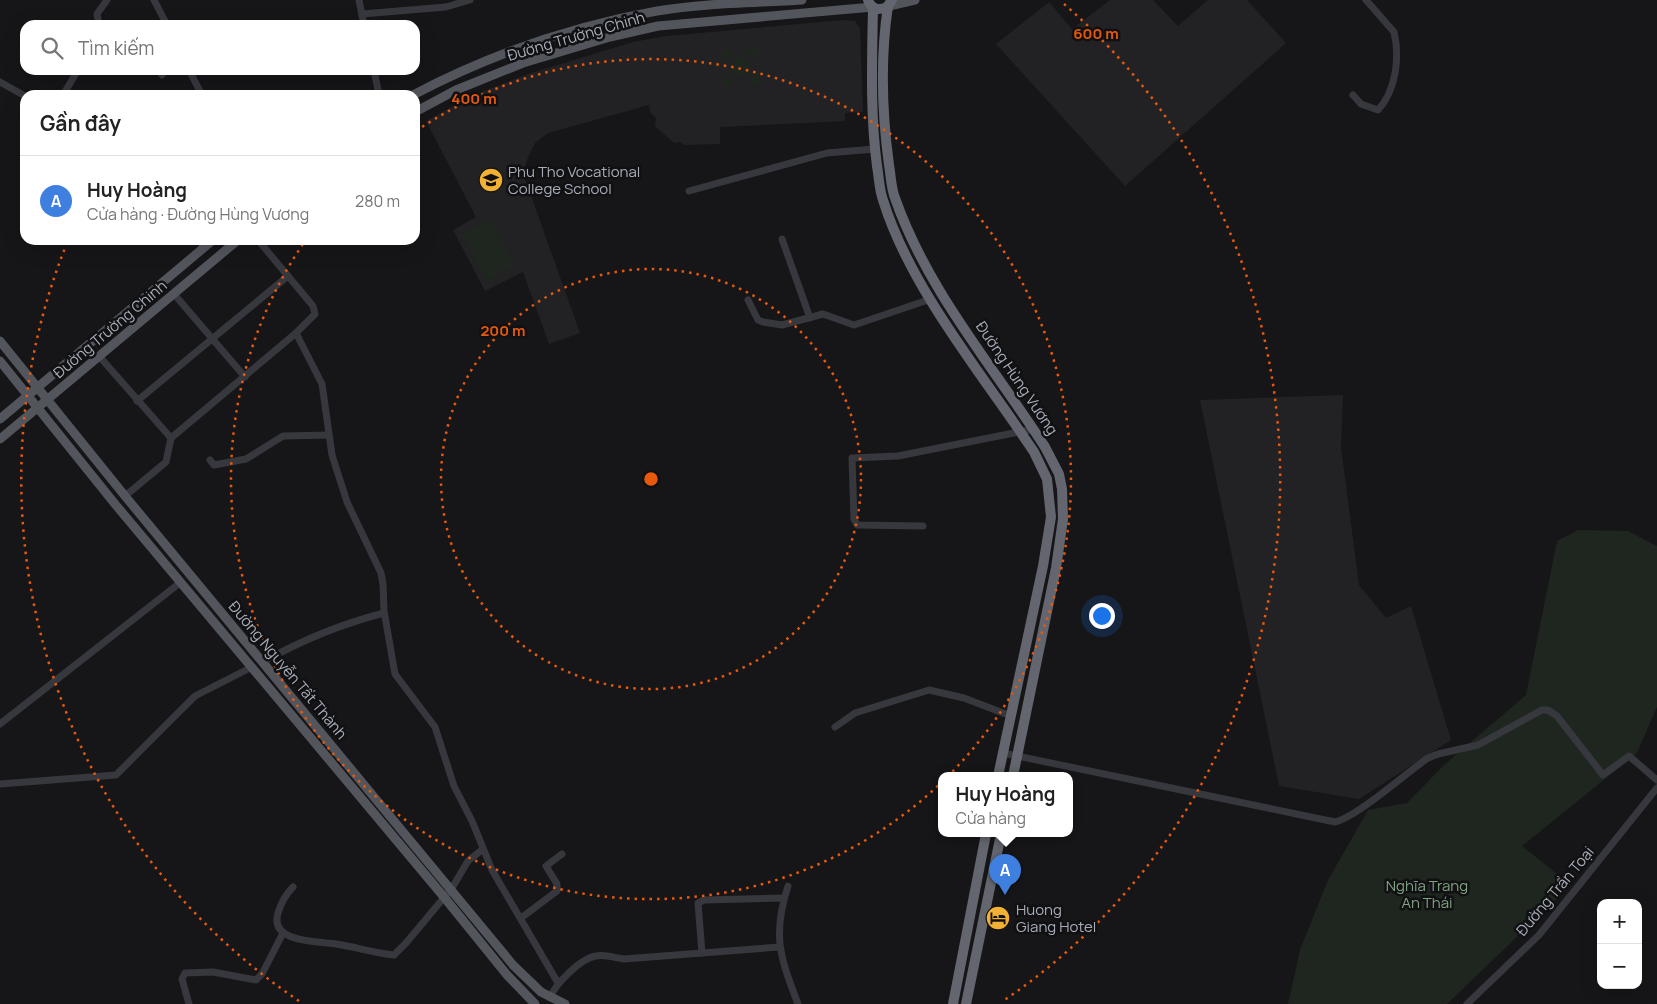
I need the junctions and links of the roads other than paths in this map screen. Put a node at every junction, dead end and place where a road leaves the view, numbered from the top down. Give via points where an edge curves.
1 (107, 0) edge
2 (154, 0) edge
3 (359, 0) edge
4 (470, 0) edge
5 (802, 0) edge
6 (915, 0) edge
7 (1366, 0) edge
8 (871, 4) edge
9 (889, 4) edge
10 (362, 14) junction
11 (98, 20) edge
12 (164, 20) edge
13 (363, 20) edge
14 (75, 75) edge
15 (192, 75) edge
16 (375, 75) edge
17 (0, 82) edge
18 (66, 90) edge
19 (199, 90) edge
20 (378, 90) edge
21 (420, 91) edge
22 (20, 93) edge
23 (1353, 95) dead end
24 (420, 109) edge
25 (875, 149) junction
26 (689, 191) dead end
27 (782, 240) dead end
28 (199, 245) edge
29 (232, 245) edge
30 (262, 245) edge
31 (288, 276) junction
32 (174, 294) junction
33 (931, 299) junction
34 (748, 300) dead end
35 (810, 318) junction
36 (296, 333) junction
37 (212, 338) junction
38 (0, 341) edge
39 (99, 356) junction
40 (0, 361) edge
41 (245, 377) junction
42 (37, 388) junction
43 (28, 396) junction
44 (46, 400) junction
45 (137, 401) junction
46 (37, 408) junction
47 (0, 419) edge
48 (1034, 429) junction
49 (1020, 431) junction
50 (329, 435) junction
51 (171, 438) junction
52 (0, 439) edge
53 (210, 460) dead end
54 (125, 496) junction
55 (923, 526) dead end
56 (181, 582) junction
57 (384, 613) junction
58 (263, 662) junction
59 (252, 667) junction
60 (1011, 716) junction
61 (0, 724) edge
62 (835, 727) dead end
63 (1003, 753) junction
64 (1017, 755) junction
65 (999, 772) edge
66 (1014, 772) edge
67 (1657, 780) edge
68 (0, 784) edge
69 (1656, 791) edge
70 (985, 837) edge
71 (1000, 837) edge
72 (483, 850) junction
73 (562, 854) dead end
74 (293, 886) dead end
75 (788, 886) dead end
76 (452, 888) junction
77 (444, 897) junction
78 (784, 898) junction
79 (521, 918) junction
80 (283, 934) junction
81 (779, 947) junction
82 (702, 953) junction
83 (558, 983) junction
84 (550, 998) junction
85 (190, 1004) edge
86 (535, 1004) edge
87 (565, 1004) edge
88 (798, 1004) edge
89 (952, 1004) edge
90 (966, 1004) edge
91 (1467, 1004) edge

1 - 11 street via 96,14
2 - 12 street
3 - 10 street
4 - 10 street via 446,7
5 - 21 main road, Đường Trường Chinh via 663,10 606,22 521,47
6 - 9 main road
7 - 23 street via 1394,32 1394,82 1378,110 1361,104
8 - 9 highway via 881,9
8 - 24 main road, Đường Trường Chinh via 658,26 610,37 523,63 456,90
8 - 25 highway, Đường Hùng Vương
9 - 48 highway, Đường Hùng Vương via 883,89 885,134 894,196 910,237 935,283
10 - 13 street
14 - 18 street
15 - 19 street
16 - 20 street
17 - 22 street
25 - 26 street via 827,153
25 - 33 highway, Đường Hùng Vương via 882,198 899,243
27 - 35 street
28 - 42 main road, Đường Trường Chinh
29 - 32 main road, Đường Trường Chinh
30 - 31 street
31 - 36 street via 315,311
31 - 37 street
32 - 37 street
32 - 39 main road, Đường Trường Chinh
33 - 35 street via 855,325 823,314
33 - 49 highway, Đường Hùng Vương
34 - 35 street via 762,322 782,325
36 - 41 street
36 - 50 street via 322,384
37 - 41 street
37 - 45 street
38 - 42 main road, Đường Nguyễn Tất Thành
39 - 44 main road, Đường Trường Chinh
39 - 45 street
40 - 43 main road, Đường Nguyễn Tất Thành
41 - 51 street
42 - 43 main road, Đường Trường Chinh
42 - 44 main road, Đường Nguyễn Tất Thành
43 - 46 main road, Đường Nguyễn Tất Thành
43 - 47 main road, Đường Trường Chinh
44 - 46 main road, Đường Trường Chinh
44 - 54 main road, Đường Nguyễn Tất Thành
45 - 51 street
46 - 52 main road, Đường Trường Chinh
46 - 56 main road, Đường Nguyễn Tất Thành
48 - 49 street
48 - 64 highway, Đường Hùng Vương via 1059,474 1063,519 1056,568
49 - 55 street via 905,455 852,458 854,519 858,525
49 - 60 highway, Đường Hùng Vương via 1044,471 1051,503 1043,566
50 - 53 street via 284,436 246,459 214,465
50 - 57 street via 347,502 381,574
51 - 54 street via 166,462
54 - 58 main road, Đường Nguyễn Tất Thành
56 - 59 main road, Đường Nguyễn Tất Thành
56 - 61 street
57 - 58 street via 300,641
57 - 72 street via 395,674 435,727 454,786
58 - 76 main road, Đường Nguyễn Tất Thành
59 - 68 street via 195,696 116,775
59 - 77 main road, Đường Nguyễn Tất Thành
60 - 62 street via 964,698 929,690 855,712
60 - 63 highway, Đường Hùng Vương
63 - 64 street
63 - 65 highway, Đường Hùng Vương
64 - 66 highway, Đường Hùng Vương
64 - 67 street via 1335,822 1359,809 1428,758 1478,745 1542,710 1548,710 1557,716 1603,776 1629,756
69 - 91 street, Đường Trần Toại via 1539,935
70 - 89 highway
71 - 90 highway
72 - 76 street via 468,861
72 - 79 street
73 - 79 street via 546,866 558,884 557,891
74 - 80 street via 276,920
75 - 78 street
76 - 77 street
76 - 84 main road, Đường Nguyễn Tất Thành via 514,965 532,985
77 - 80 street via 394,955
77 - 86 main road, Đường Nguyễn Tất Thành via 506,975
78 - 81 street via 780,910
78 - 82 street via 704,900 698,903
79 - 83 street
80 - 85 street via 256,980 213,972 185,973 182,979
81 - 82 street
81 - 88 street
82 - 83 street via 624,959 596,956
83 - 84 street
84 - 87 main road, Đường Nguyễn Tất Thành

